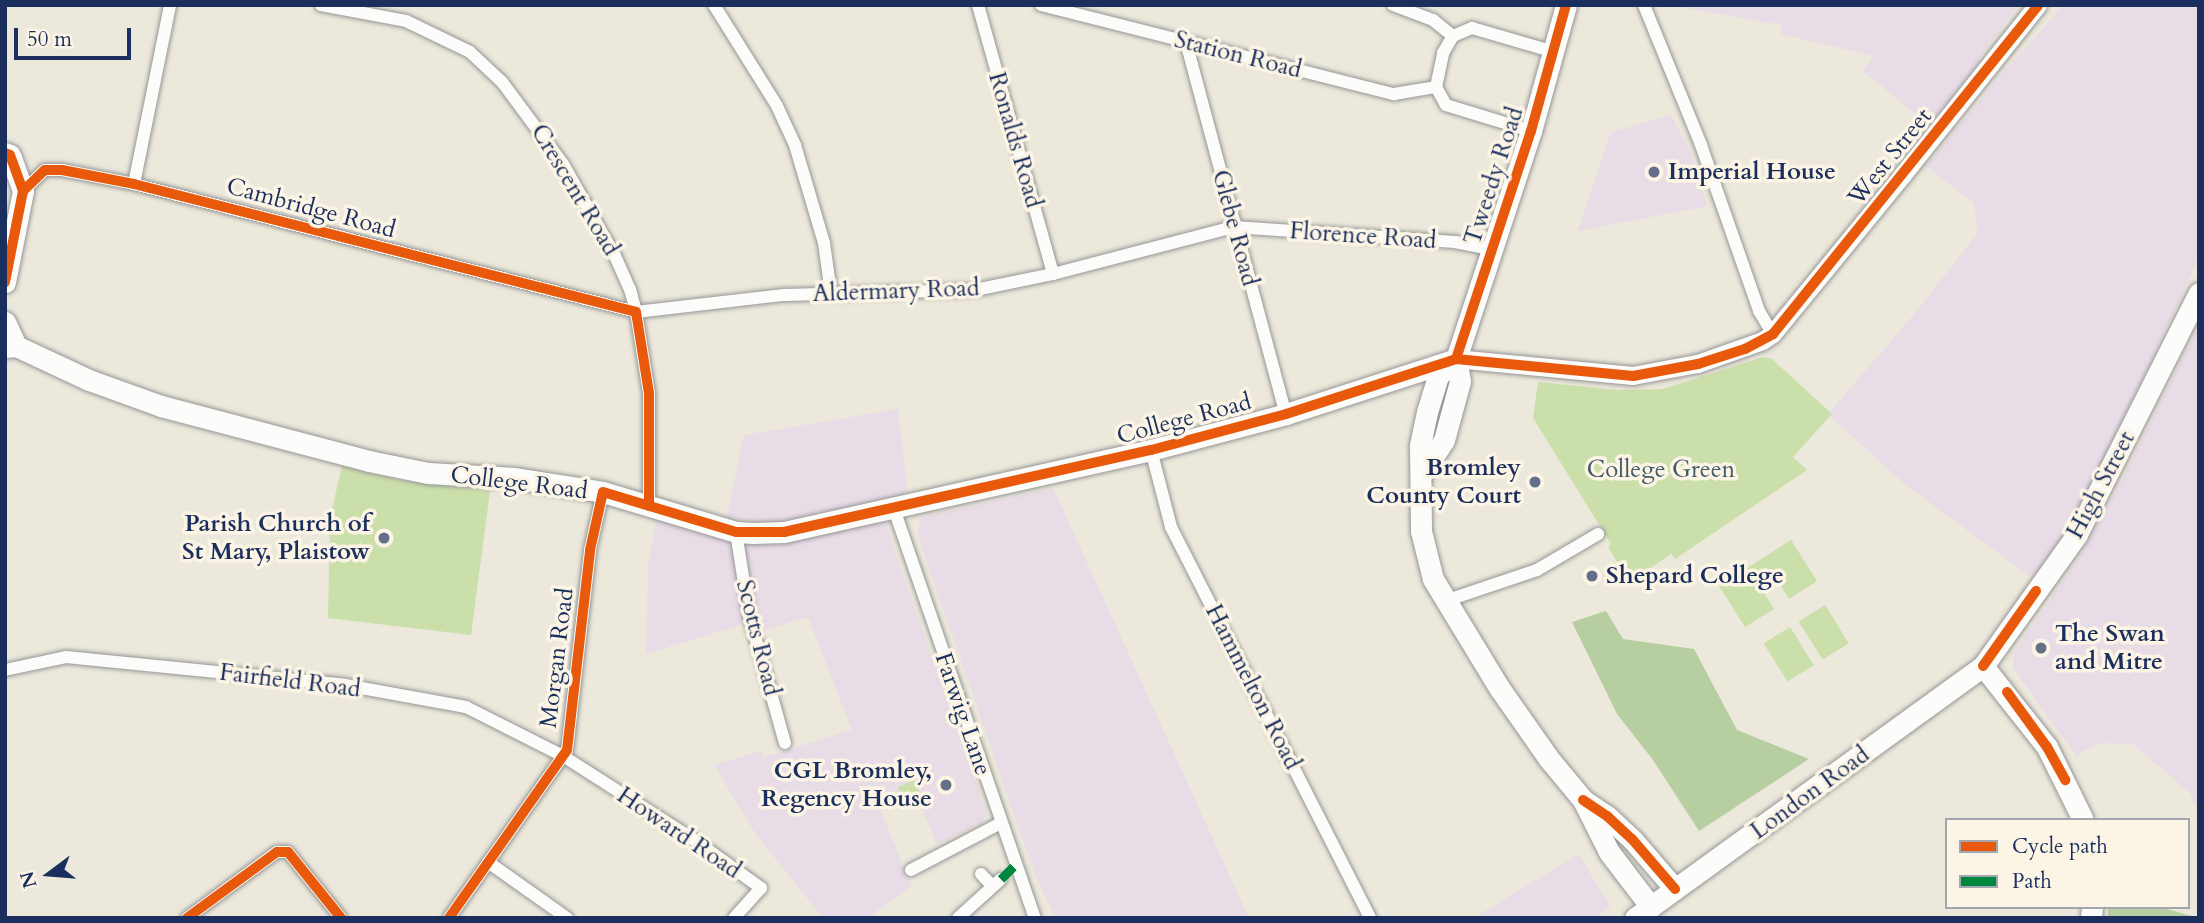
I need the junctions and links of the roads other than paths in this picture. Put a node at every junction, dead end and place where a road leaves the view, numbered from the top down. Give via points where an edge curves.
1 (170, 5) edge
2 (321, 5) edge
3 (714, 5) edge
4 (978, 5) edge
5 (1041, 5) edge
6 (1393, 5) edge
7 (1566, 5) edge
8 (1644, 5) edge
9 (2038, 5) edge
10 (1453, 36) junction
11 (1186, 42) junction
12 (1554, 51) junction
13 (1436, 87) junction
14 (1531, 131) junction
15 (5, 153) edge
16 (134, 184) junction
17 (23, 191) junction
18 (1234, 227) junction
19 (1492, 249) junction
20 (1053, 274) junction
21 (5, 282) edge
22 (831, 293) junction
23 (2199, 293) edge
24 (636, 312) junction
25 (5, 322) edge
26 (1773, 334) junction
27 (11, 347) edge
28 (1456, 359) junction
29 (1397, 378) junction
30 (1427, 412) junction
31 (1286, 414) junction
32 (1150, 450) junction
33 (1421, 475) junction
34 (603, 492) junction
35 (649, 506) junction
36 (894, 509) junction
37 (736, 532) junction
38 (1598, 534) dead end
39 (1445, 601) junction
40 (1983, 666) junction
41 (5, 670) edge
42 (785, 743) dead end
43 (563, 757) junction
44 (1583, 800) junction
45 (2082, 818) edge
46 (1001, 823) junction
47 (488, 862) junction
48 (911, 870) dead end
49 (981, 874) dead end
50 (1675, 889) junction
51 (1643, 913) edge
52 (187, 918) edge
53 (341, 918) edge
54 (449, 918) edge
55 (567, 918) edge
56 (734, 918) edge
57 (958, 918) edge
58 (1035, 918) edge
59 (1370, 918) edge

1 - 16 street
2 - 24 street, Crescent Road via 406,21 470,52 502,82 563,164 615,256
3 - 22 street via 777,106 794,145 824,243
4 - 20 street, Ronalds Road
5 - 11 street, Station Road
6 - 10 street via 1433,20
7 - 12 main road, Tweedy Road
8 - 26 street via 1710,170 1759,311
9 - 26 street, West Street
10 - 12 street via 1472,27
10 - 13 street via 1443,53
11 - 13 street, Station Road via 1394,94
11 - 18 street, Glebe Road
12 - 14 main road, Tweedy Road
13 - 14 street via 1452,110
14 - 19 main road, Tweedy Road
15 - 17 main road
16 - 17 street, Cambridge Road via 45,170
16 - 24 street, Cambridge Road
17 - 21 main road
18 - 19 street, Florence Road via 1455,242
18 - 20 street, Aldermary Road
18 - 31 street, Glebe Road
19 - 28 main road, Tweedy Road
20 - 22 street, Aldermary Road via 975,290
22 - 24 street, Aldermary Road
23 - 40 main road, High Street via 2082,525
24 - 35 street, Crescent Road via 649,393
25 - 27 main road
26 - 28 street, College Road via 1753,346 1698,364 1633,376
27 - 34 main road, College Road via 161,406 369,461 428,473 515,478
28 - 29 main road, College Road
28 - 30 main road, Tweedy Road via 1438,376
28 - 33 main road, Tweedy Road via 1460,381 1444,440
29 - 30 main road via 1418,391
29 - 31 main road, College Road
30 - 33 main road, Tweedy Road via 1420,446
31 - 32 main road, College Road
32 - 36 main road, College Road
32 - 59 street, Hammelton Road via 1171,527
33 - 39 main road, Tweedy Road via 1423,544
34 - 35 main road, College Road
34 - 43 street, Morgan Road via 590,550
35 - 37 main road, College Road
36 - 37 main road, College Road via 784,532
36 - 46 street, Farwig Lane
37 - 42 street, Scotts Road via 748,615
38 - 39 street via 1538,570
39 - 44 main road, Tweedy Road via 1500,689
40 - 45 main road via 2047,747
40 - 50 main road, London Road
41 - 43 street, Fairfield Road via 66,657 345,685 466,707
43 - 47 street, Morgan Road
43 - 56 street, Howard Road via 761,888
44 - 50 main road, Tweedy Road via 1632,839
44 - 51 main road, Tweedy Road
46 - 48 street
46 - 58 street, Farwig Lane
47 - 54 street, Morgan Road
47 - 55 street
49 - 57 street via 996,882
50 - 51 main road, London Road
52 - 53 street via 277,852 288,852

